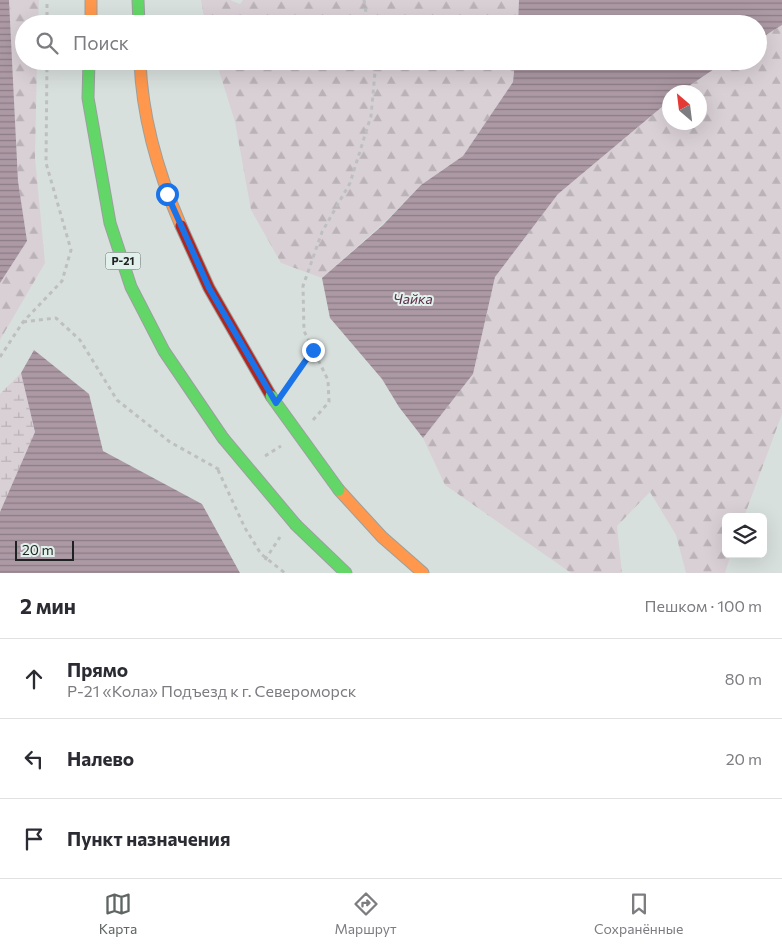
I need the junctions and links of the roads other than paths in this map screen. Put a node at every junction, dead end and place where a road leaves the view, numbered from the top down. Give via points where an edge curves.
1 (91, 0) edge
2 (138, 0) edge
3 (90, 15) edge
4 (139, 15) edge
5 (89, 70) edge
6 (140, 70) edge
7 (346, 573) edge
8 (423, 573) edge

1 - 3 main road
2 - 4 main road
5 - 7 main road, Р-21, bridge via 88,98 110,223 131,287 164,350 223,438 296,525
6 - 8 main road, bridge via 141,92 167,194 209,288 273,400 339,490 382,537

